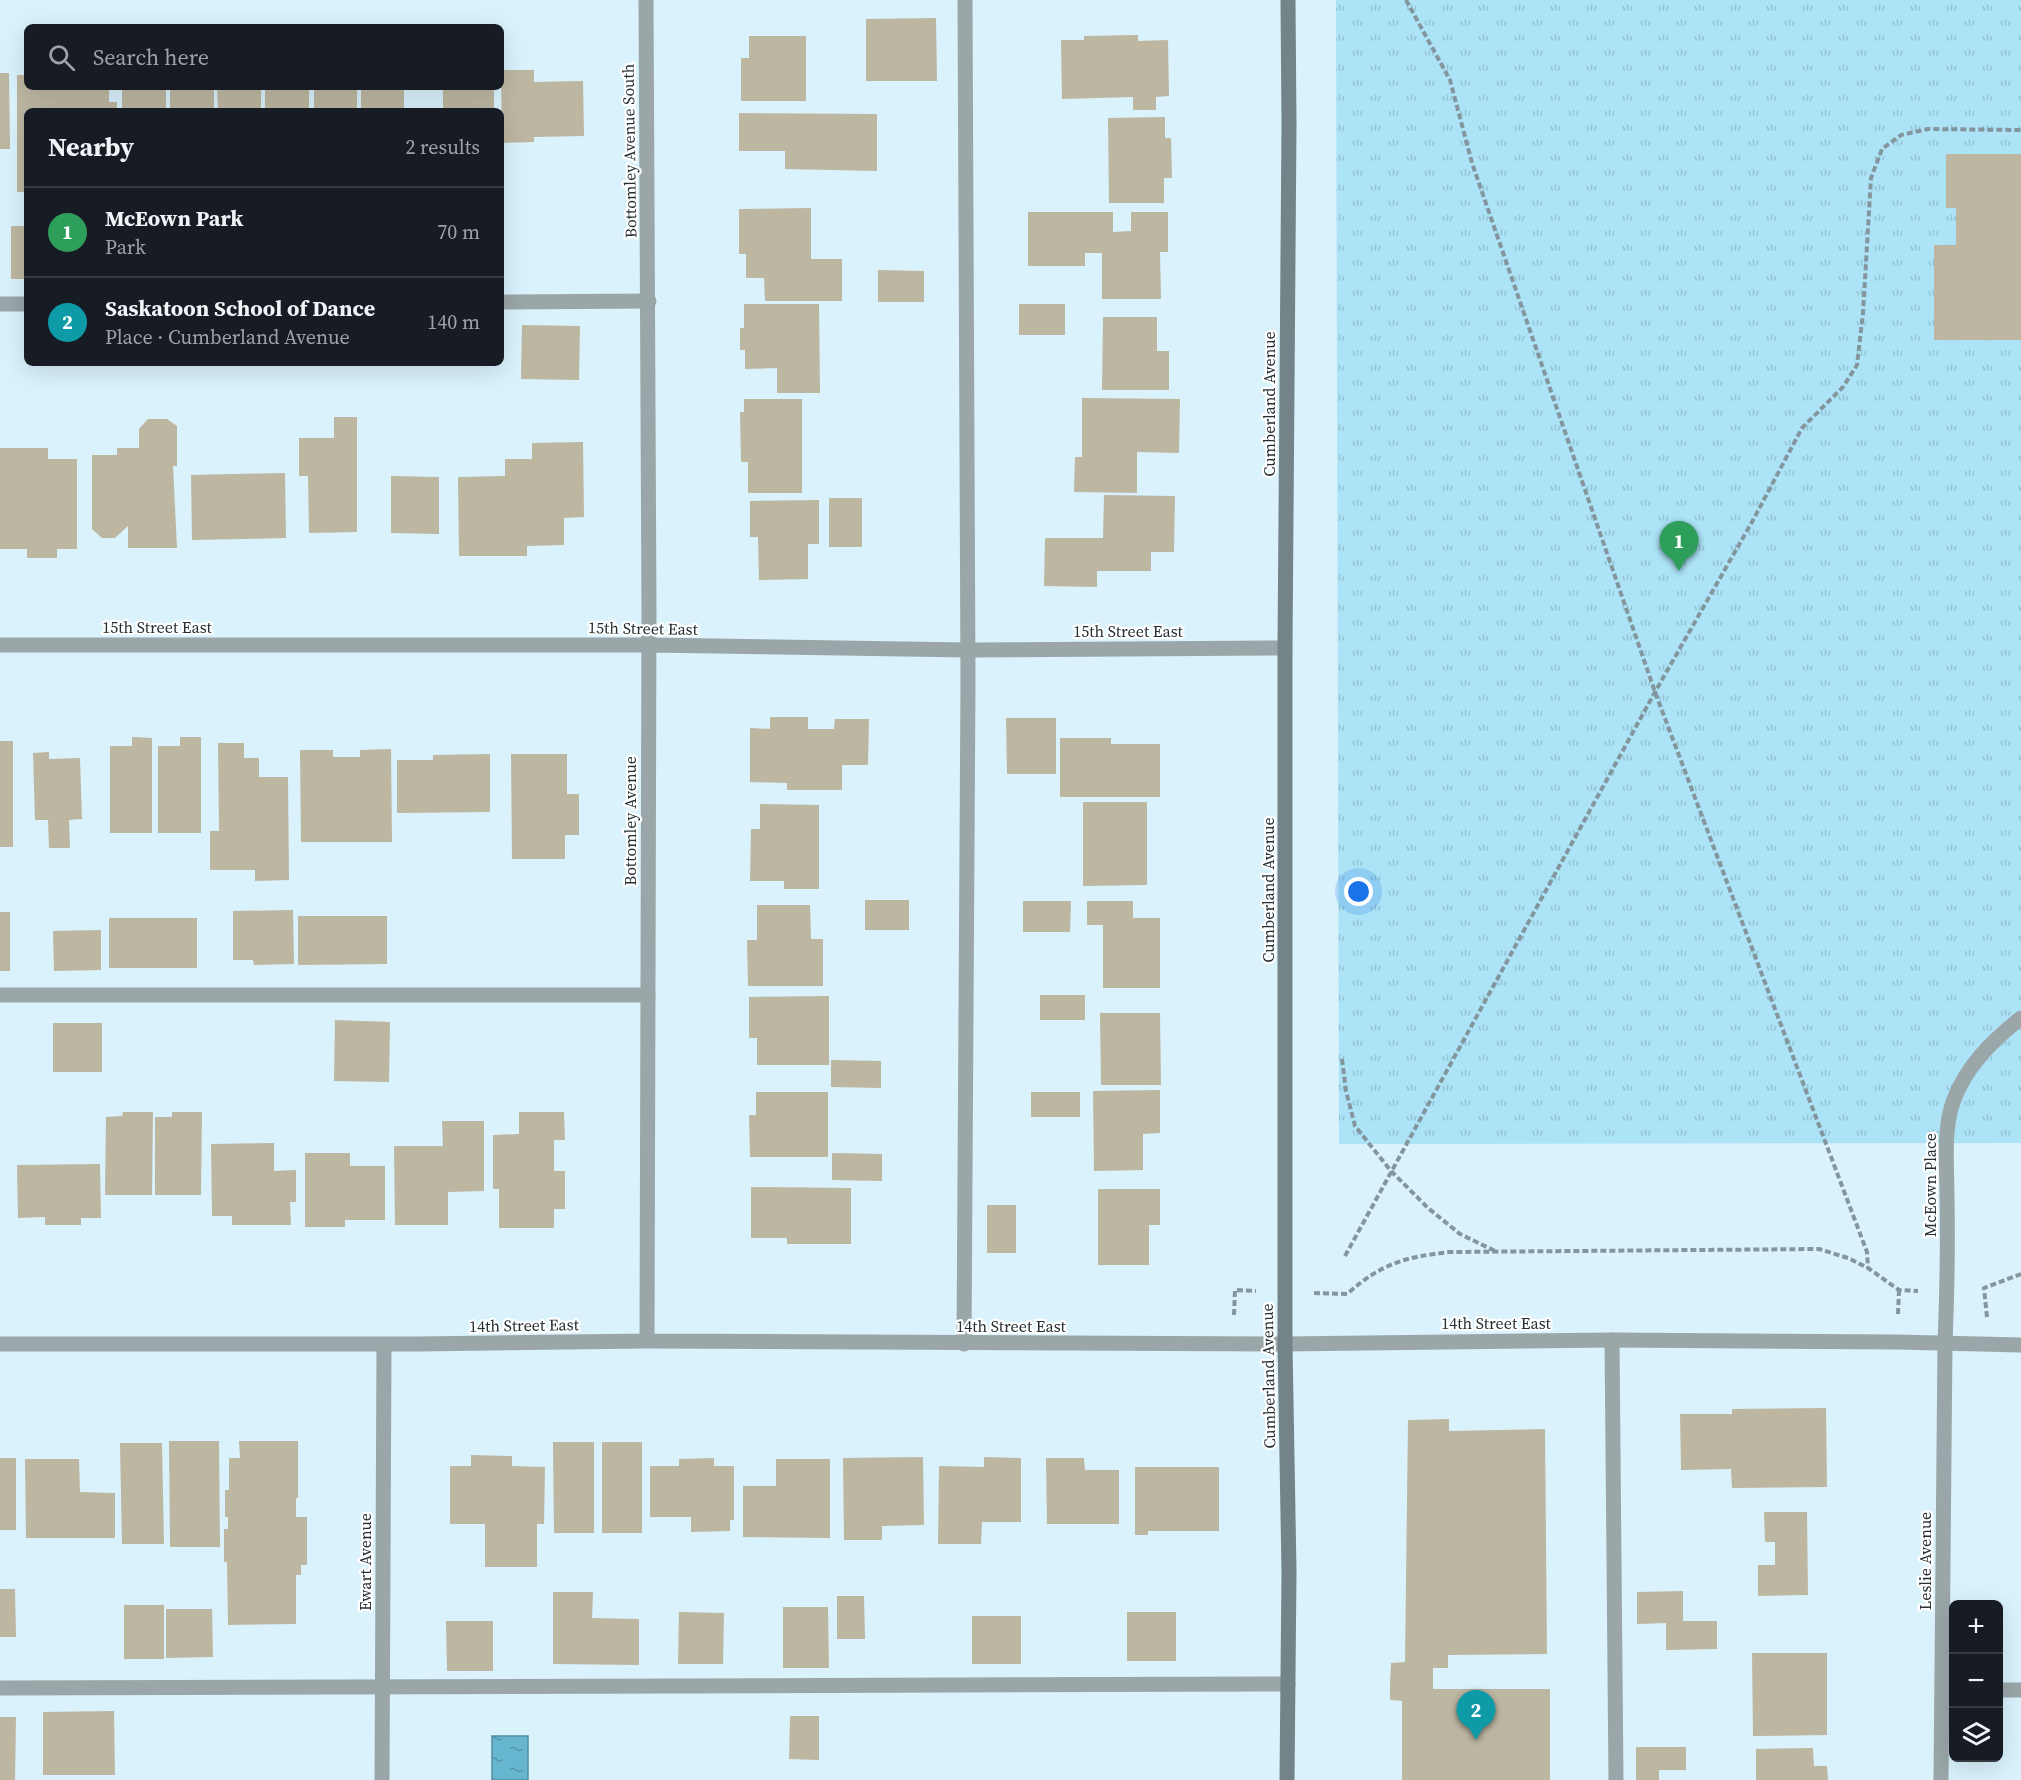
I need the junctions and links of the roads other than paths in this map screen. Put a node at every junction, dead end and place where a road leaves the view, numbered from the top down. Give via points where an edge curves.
1 (646, 0) edge
2 (965, 0) edge
3 (1288, 0) edge
4 (649, 301) junction
5 (504, 302) edge
6 (0, 304) edge
7 (24, 304) edge
8 (0, 645) edge
9 (649, 645) junction
10 (1285, 648) junction
11 (967, 650) junction
12 (0, 995) edge
13 (648, 995) junction
14 (2021, 1018) edge
15 (1612, 1340) junction
16 (647, 1341) junction
17 (1945, 1343) junction
18 (0, 1344) edge
19 (384, 1344) junction
20 (963, 1344) junction
21 (1285, 1344) junction
22 (2021, 1345) edge
23 (1288, 1684) junction
24 (383, 1687) junction
25 (0, 1688) edge
26 (1948, 1690) edge
27 (2003, 1690) edge
28 (2021, 1690) edge
29 (382, 1780) edge
30 (1287, 1780) edge
31 (1616, 1780) edge
32 (1941, 1780) edge

1 - 4 street, Bottomley Avenue South
2 - 11 street
3 - 10 main road, Cumberland Avenue
4 - 5 street
4 - 9 street, Bottomley Avenue
6 - 7 street
8 - 9 street, 15th Street East
9 - 11 street, 15th Street East
9 - 13 street, Bottomley Avenue
10 - 11 street, 15th Street East
10 - 21 main road, Cumberland Avenue
11 - 20 street
12 - 13 street
13 - 16 street, Bottomley Avenue
14 - 17 street, McEown Place via 1978,1056 1953,1102 1947,1130
15 - 17 street, 14th Street East
15 - 21 street, 14th Street East
15 - 31 street
16 - 19 street, 14th Street East
16 - 20 street, 14th Street East
17 - 22 street, 14th Street East
17 - 26 street, Leslie Avenue
18 - 19 street, 14th Street East
19 - 24 street, Ewart Avenue
20 - 21 street, 14th Street East
21 - 23 main road, Cumberland Avenue
23 - 24 street
23 - 30 main road, Cumberland Avenue
24 - 25 street
24 - 29 street, Ewart Avenue
26 - 32 street, Leslie Avenue
27 - 28 street

